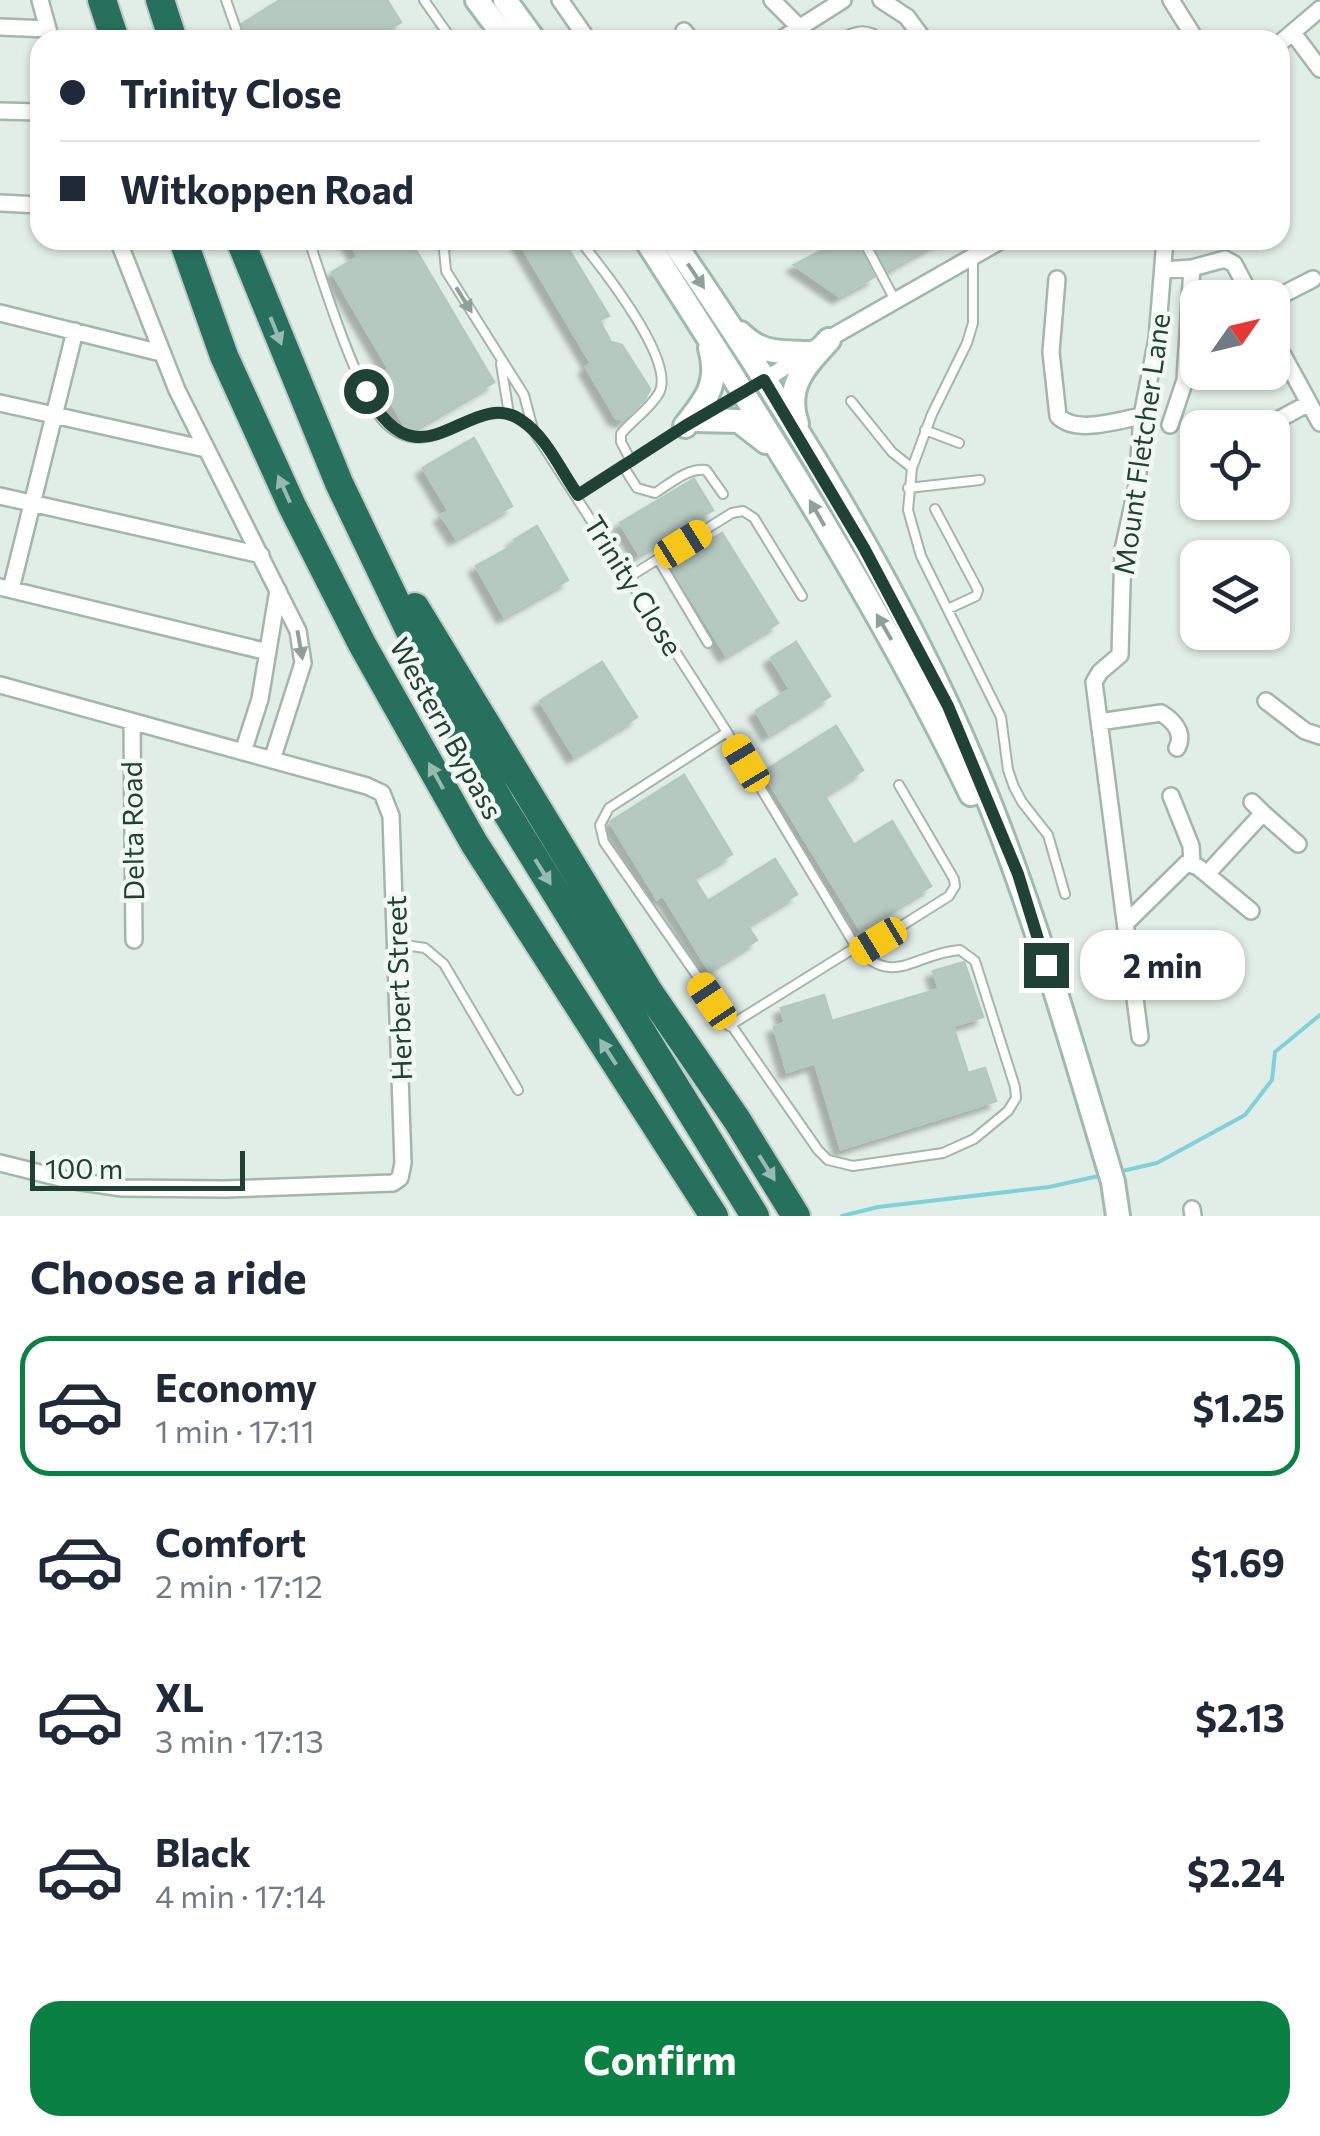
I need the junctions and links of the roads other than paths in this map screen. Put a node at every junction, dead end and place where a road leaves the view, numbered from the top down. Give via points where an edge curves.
1 (40, 0) edge
2 (102, 0) edge
3 (160, 0) edge
4 (226, 0) edge
5 (424, 0) edge
6 (478, 0) edge
7 (505, 0) edge
8 (560, 0) edge
9 (772, 0) edge
10 (842, 0) edge
11 (881, 0) edge
12 (1171, 0) edge
13 (1320, 10) edge
14 (0, 27) edge
15 (799, 27) junction
16 (48, 30) edge
17 (112, 30) edge
18 (170, 30) edge
19 (236, 30) edge
20 (445, 30) edge
21 (499, 30) edge
22 (527, 30) edge
23 (581, 30) edge
24 (795, 30) edge
25 (917, 30) edge
26 (1190, 30) edge
27 (30, 32) edge
28 (1290, 35) edge
29 (1290, 42) edge
30 (1320, 69) edge
31 (0, 111) edge
32 (30, 112) edge
33 (0, 203) edge
34 (30, 205) edge
35 (122, 250) edge
36 (187, 250) edge
37 (244, 250) edge
38 (312, 250) edge
39 (444, 250) edge
40 (587, 250) edge
41 (647, 250) edge
42 (653, 250) edge
43 (679, 250) edge
44 (868, 250) edge
45 (984, 250) edge
46 (1165, 250) edge
47 (974, 256) junction
48 (661, 263) junction
49 (1192, 268) junction
50 (1163, 270) junction
51 (1313, 278) dead end
52 (1057, 279) dead end
53 (1242, 280) edge
54 (1290, 290) edge
55 (896, 302) junction
56 (689, 305) junction
57 (721, 311) junction
58 (0, 313) edge
59 (75, 330) junction
60 (828, 340) junction
61 (808, 352) junction
62 (161, 353) junction
63 (500, 357) junction
64 (1290, 368) edge
65 (764, 380) junction
66 (744, 394) junction
67 (851, 402) dead end
68 (1309, 402) junction
69 (0, 403) edge
70 (1290, 413) edge
71 (509, 414) junction
72 (53, 416) junction
73 (1142, 416) junction
74 (691, 423) junction
75 (1320, 423) edge
76 (1170, 424) dead end
77 (533, 430) junction
78 (926, 430) junction
79 (958, 443) dead end
80 (206, 449) junction
81 (809, 453) junction
82 (628, 463) junction
83 (912, 468) junction
84 (795, 474) junction
85 (980, 480) dead end
86 (908, 488) junction
87 (724, 494) dead end
88 (578, 495) junction
89 (0, 496) edge
90 (31, 504) junction
91 (935, 509) dead end
92 (356, 516) junction
93 (260, 555) junction
94 (658, 559) junction
95 (629, 578) junction
96 (6, 588) edge
97 (278, 590) junction
98 (802, 596) dead end
99 (948, 608) junction
100 (708, 643) dead end
101 (268, 652) junction
102 (0, 685) edge
103 (1266, 700) dead end
104 (132, 722) junction
105 (1099, 722) junction
106 (727, 732) junction
107 (1320, 736) edge
108 (1177, 748) dead end
109 (243, 752) junction
110 (272, 760) junction
111 (899, 785) dead end
112 (1171, 796) dead end
113 (1298, 844) dead end
114 (1192, 863) junction
115 (1207, 874) junction
116 (1065, 894) dead end
117 (1252, 911) dead end
118 (1126, 924) junction
119 (1034, 928) junction
120 (134, 940) dead end
121 (398, 944) junction
122 (858, 949) junction
123 (729, 1026) junction
124 (1140, 1036) dead end
125 (518, 1090) dead end
126 (0, 1164) edge
127 (1116, 1197) edge
128 (699, 1207) edge
129 (755, 1216) edge
130 (796, 1216) edge
131 (1129, 1216) edge

1 - 16 street
2 - 17 highway
3 - 18 highway
4 - 19 lane
5 - 20 lane
6 - 21 main road
7 - 22 main road
8 - 23 street
9 - 15 street
10 - 15 street
11 - 25 street
12 - 26 street
13 - 28 street
14 - 27 street
15 - 24 street
29 - 30 street
31 - 32 street
33 - 34 street
35 - 62 street
128 -> 36 highway, Western Bypass via 474,843 362,644 224,356
37 -> 92 highway, Western Bypass
38 - 71 lane via 384,422 422,437
39 -> 63 lane via 446,270
40 - 82 lane via 648,338 661,375 658,395 621,434
41 - 48 lane
42 - 48 main road
43 -> 57 main road
44 - 55 lane
45 - 47 street
46 - 50 street, Mount Fletcher Lane
47 - 55 street
47 - 78 lane via 973,323
48 - 56 main road
49 - 50 street
49 - 53 street via 1226,259
49 - 76 street via 1185,380
50 - 73 street, Mount Fletcher Lane
51 - 54 street
52 - 73 street via 1051,352 1058,416 1084,425
55 - 60 street
56 - 66 main road
56 - 74 main road via 715,376
57 - 61 main road via 763,350
57 - 65 main road
58 - 59 street
59 - 62 street
59 - 72 street
60 - 61 street
60 - 81 main road via 792,394
61 - 65 street
62 - 80 street
63 - 71 lane
63 - 77 lane via 524,395
64 - 68 street
65 - 66 street
65 - 81 main road
66 - 74 lane
66 - 84 main road
67 - 83 lane
68 - 70 street
68 - 75 street
69 - 72 street
71 - 77 lane, Trinity Close
72 - 80 street
72 - 90 street
73 - 105 street, Mount Fletcher Lane via 1138,486 1123,550 1121,649 1094,682
74 - 82 lane
74 - 84 main road via 748,425
77 - 88 lane, Trinity Close
78 - 79 lane
78 - 83 lane
80 - 93 street
81 - 119 main road via 953,716
82 - 87 lane via 637,488 656,493 699,468
82 - 88 lane
83 - 86 lane
119 -> 84 main road via 930,712
85 - 86 lane
86 - 99 lane via 913,533
88 - 95 lane, Trinity Close
89 - 90 street
90 - 93 street
90 - 96 street
91 - 99 lane via 978,590
92 -> 129 highway, Western Bypass via 439,692 500,802
92 -> 130 highway via 649,992
93 - 97 street
94 - 95 lane
94 - 98 lane via 744,511
94 - 100 lane
95 - 106 lane, Trinity Close
96 - 101 street
97 - 101 street
97 -> 110 street via 298,631 303,664
99 - 116 lane via 1002,717 1008,770 1048,835
101 - 109 street
102 - 104 street, Herbert Street
103 - 107 street
104 - 109 street, Herbert Street
104 - 120 street, Delta Road
105 - 108 street via 1161,712 1180,732
105 - 118 street
106 - 122 lane, Trinity Close
106 - 123 lane via 617,801 600,825 604,842
109 - 110 street, Herbert Street
110 - 121 street, Herbert Street via 382,793 391,816
111 - 122 lane via 955,886 949,896
112 - 114 street
113 - 115 street via 1258,808
114 - 115 street
114 - 118 street via 1178,869
115 - 117 street
118 - 124 street
119 - 127 main road
121 - 125 lane via 425,948 444,964
121 - 126 street, Herbert Street via 404,1162 393,1183 122,1188
122 - 123 lane
122 - 123 lane via 869,962 888,968 960,950 980,969 1016,1098 959,1148 853,1166 828,1160
127 - 131 main road

